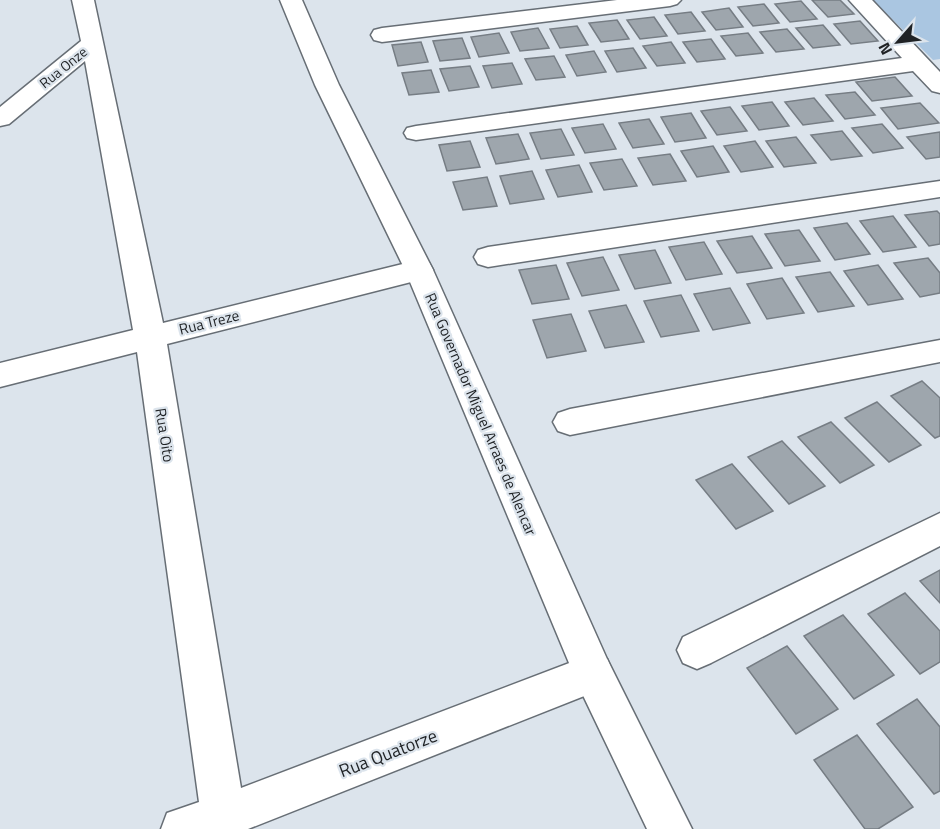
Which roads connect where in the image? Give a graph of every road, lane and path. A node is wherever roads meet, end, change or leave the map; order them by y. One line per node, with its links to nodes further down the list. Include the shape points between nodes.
1 (83, 0): 6 (street, Rua Onze)
2 (291, 0): 13 (street, Rua Governador Miguel Arraes de Alencar, via 327,85)
3 (670, 0): 5 (street)
4 (861, 0): 7 (street)
5 (382, 35)
6 (93, 43): 9 (street, Rua Onze); 14 (street, Rua Oito)
7 (918, 63): 8 (street); 10 (street)
8 (940, 86)
9 (0, 119)
10 (416, 133)
11 (940, 189): 12 (street)
12 (488, 257)
13 (419, 270): 14 (street, Rua Treze); 20 (street, Rua Governador Miguel Arraes de Alencar)
14 (150, 337): 16 (street, Rua Treze); 21 (street, Rua Oito)
15 (940, 351): 17 (street)
16 (0, 375)
17 (570, 422)
18 (940, 528): 19 (street)
19 (697, 650)
20 (593, 674): 21 (street, Rua Quatorze); 23 (street, Rua Governador Miguel Arraes de Alencar)
21 (224, 823): 22 (street, Rua Quatorze)
22 (183, 829)
23 (670, 829)

